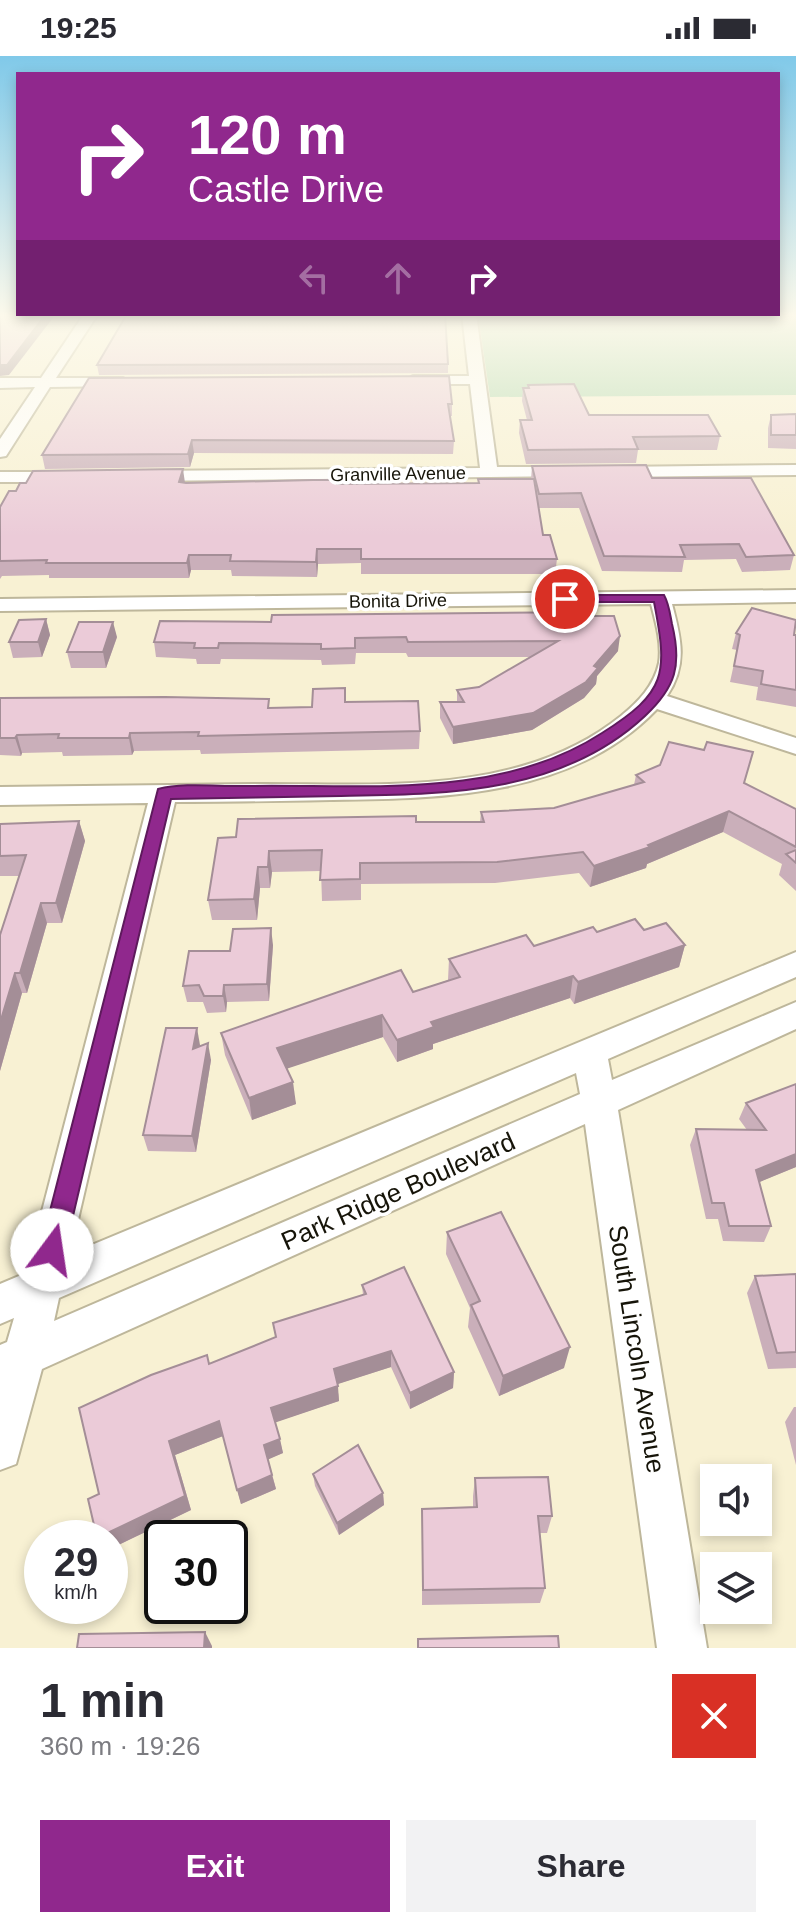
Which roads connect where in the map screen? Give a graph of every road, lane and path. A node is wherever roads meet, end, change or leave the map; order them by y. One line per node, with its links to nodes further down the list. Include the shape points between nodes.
1 (42, 388): 3 (street)
2 (478, 388): 5 (street)
3 (0, 452)
4 (796, 470): 5 (street, Granville Avenue)
5 (489, 473): 6 (street, Granville Avenue)
6 (123, 476)
7 (0, 477): 8 (street)
8 (91, 477)
9 (796, 596): 10 (street, Bonita Drive)
10 (660, 598): 11 (street, Bonita Drive); 12 (street, via 671,662)
11 (0, 605)
12 (654, 700): 13 (street); 14 (street, via 581,754 486,784 399,791)
13 (796, 746)
14 (164, 793): 15 (street); 20 (street)
15 (0, 796)
16 (796, 964): 18 (street)
17 (796, 1015): 19 (street, Park Ridge Boulevard)
18 (589, 1051): 19 (street, South Lincoln Avenue); 20 (street)
19 (599, 1102): 22 (street, Park Ridge Boulevard); 24 (street, South Lincoln Avenue)
20 (42, 1286): 21 (street); 22 (street)
21 (0, 1304)
22 (12, 1361): 23 (street)
23 (0, 1448)
24 (682, 1648)

